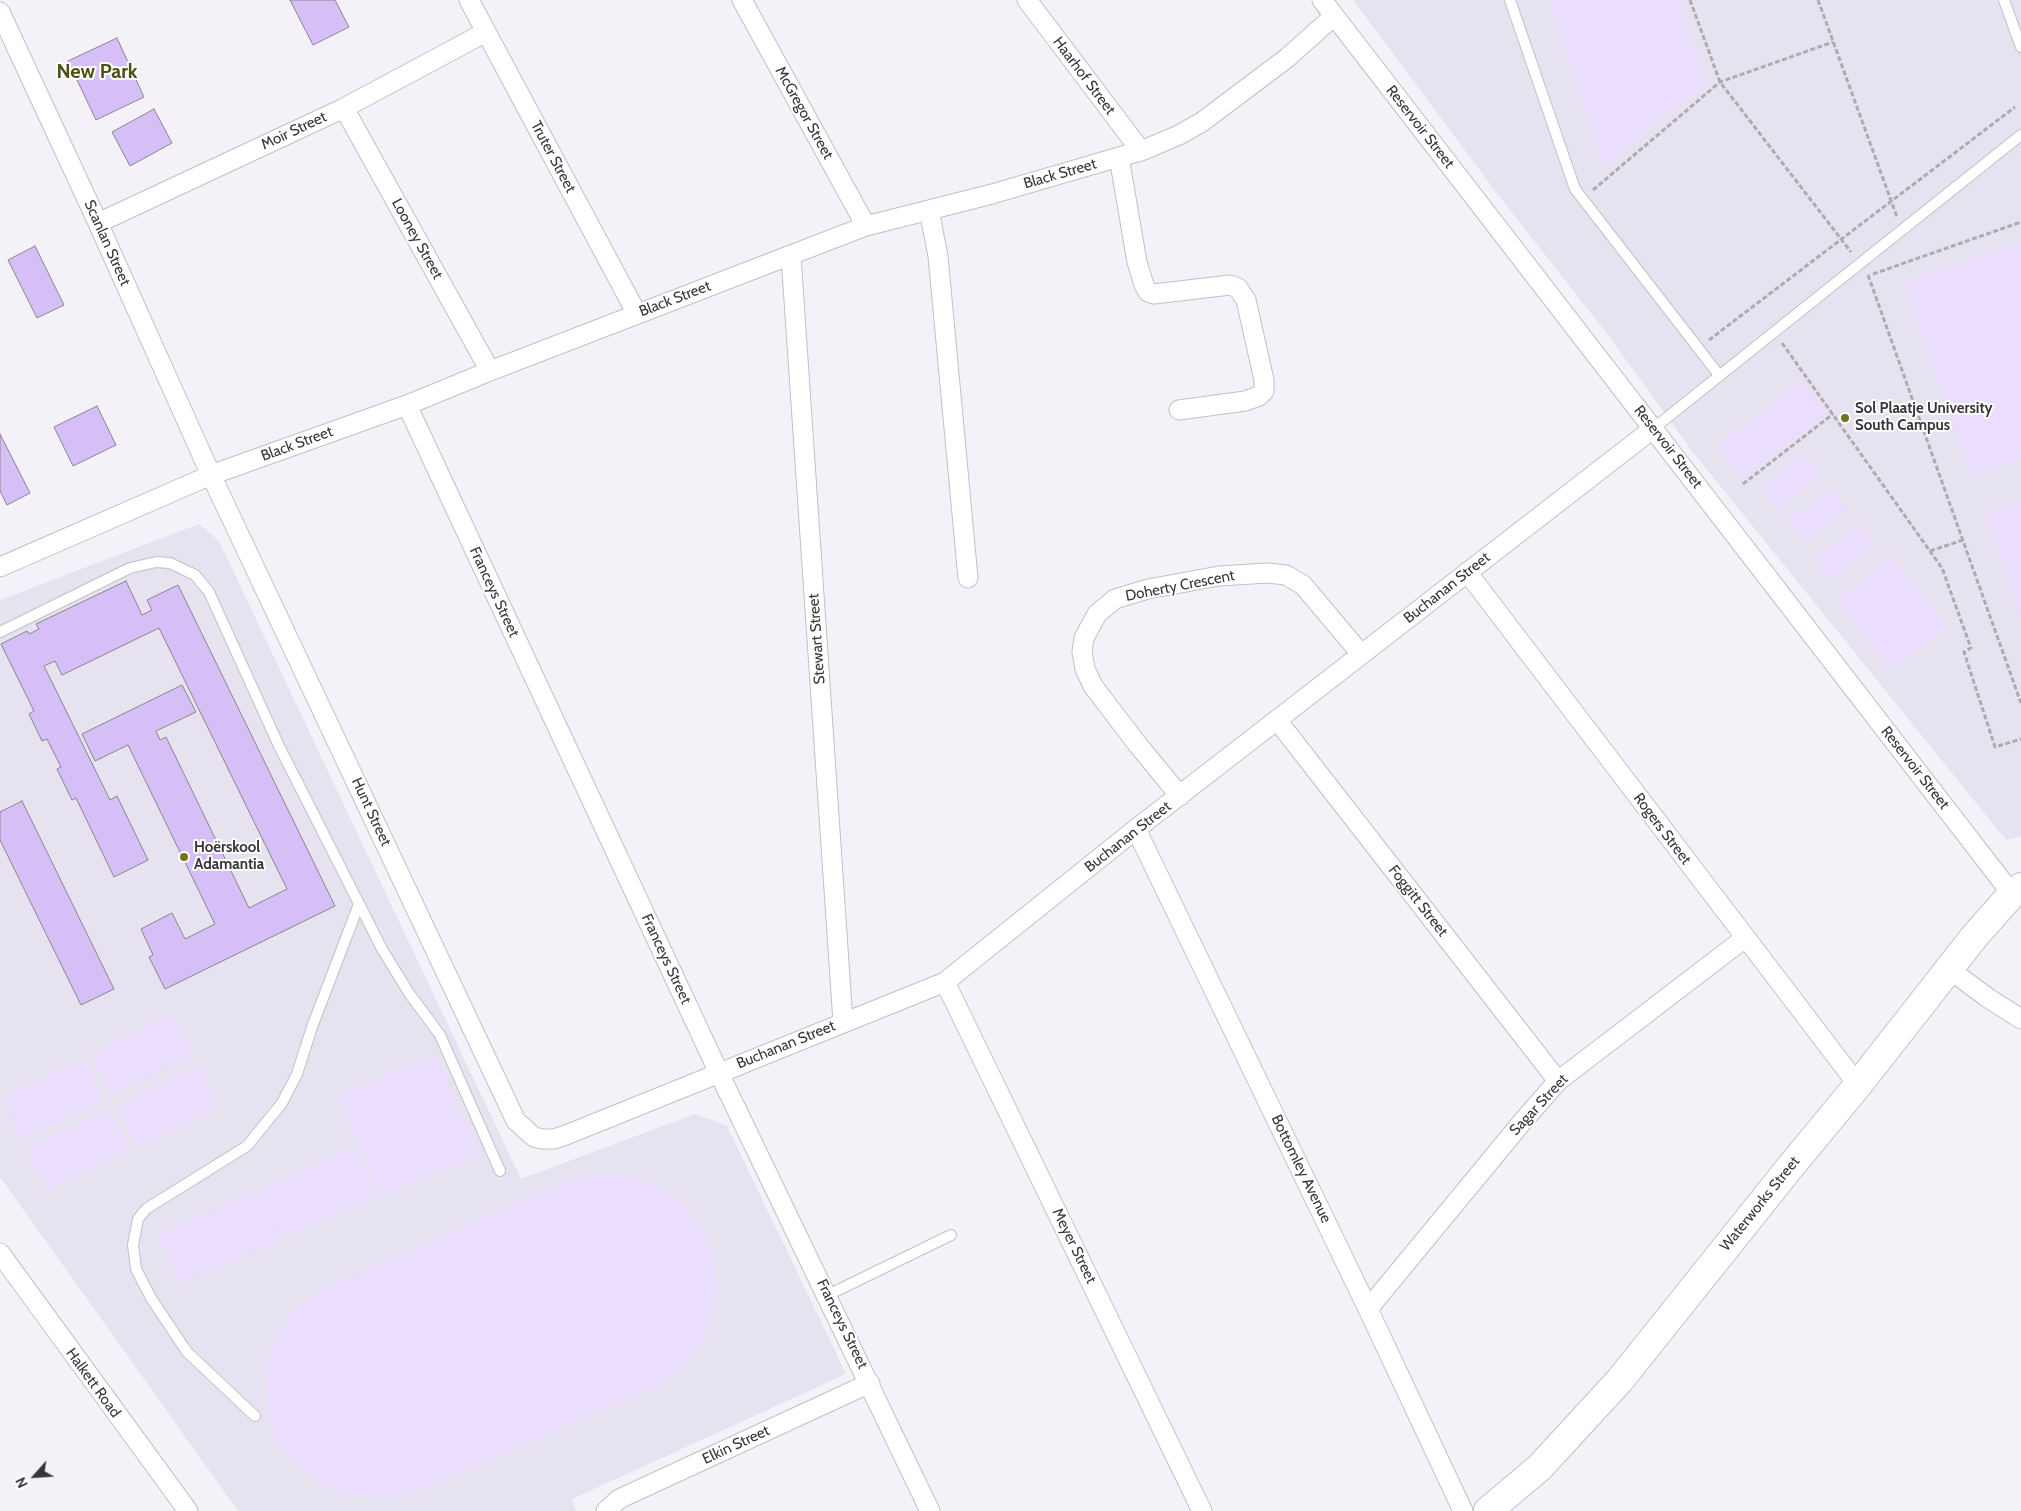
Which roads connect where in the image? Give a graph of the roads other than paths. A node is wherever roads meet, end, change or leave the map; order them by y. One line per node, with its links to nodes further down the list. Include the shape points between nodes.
1 (469, 0): 9 (street, Truter Street)
2 (742, 0): 17 (street, McGregor Street)
3 (1027, 0): 13 (street, Haarhof Street)
4 (1322, 0): 8 (street, Reservoir Street)
5 (1510, 0): 21 (lane, via 1575,189)
6 (2004, 0): 10 (lane)
7 (0, 12): 16 (street, Scanlan Street)
8 (1334, 16): 13 (street, Black Street, via 1287,58 1202,122); 24 (street, Reservoir Street)
9 (486, 32): 11 (street, Moir Street); 19 (street, Truter Street)
10 (2021, 47)
11 (344, 108): 16 (street, Moir Street); 20 (street, Looney Street)
12 (2021, 135): 21 (lane)
13 (1141, 151): 14 (street, Black Street)
14 (1119, 158): 15 (street, Black Street); 23 (street, via 1138,262 1148,292 1154,294 1230,285 1238,288 1246,300 1264,391 1245,401)
15 (929, 210): 17 (street, Black Street); 28 (street, via 938,256)
16 (98, 223): 25 (street, Scanlan Street)
17 (866, 226): 18 (street, Black Street)
18 (791, 256): 19 (street, Black Street); 40 (street, Stewart Street)
19 (637, 314): 20 (street, Black Street)
20 (490, 371): 22 (street, Black Street)
21 (1719, 375): 24 (lane)
22 (407, 405): 25 (street, Black Street); 41 (street, Franceys Street)
23 (1179, 410)
24 (1654, 428): 27 (street, Buchanan Street); 34 (street, Reservoir Street)
25 (211, 474): 26 (street, Black Street); 44 (street, Hunt Street, via 516,1121 534,1137)
26 (0, 567)
27 (1467, 572): 30 (street, Buchanan Street); 36 (street, Rogers Street)
28 (968, 578)
29 (0, 632): 35 (lane, via 130,568 156,562 170,563 195,575 209,592 279,746)
30 (1362, 654): 31 (street, Buchanan Street); 32 (street, Doherty Crescent, via 1303,585 1286,575 1219,576 1148,589 1115,599 1097,614 1084,638 1082,652 1086,669 1099,693)
31 (1277, 720): 32 (street, Buchanan Street); 42 (street, Foggitt Street)
32 (1180, 796): 33 (street, Buchanan Street)
33 (1136, 829): 38 (street, Buchanan Street); 49 (street, Bottomley Avenue)
34 (2016, 891): 37 (street, Waterworks Street)
35 (360, 904): 45 (lane, via 386,956 440,1035); 51 (lane, via 297,1074 282,1103 247,1146 146,1209 138,1219 133,1245 136,1268 150,1298 187,1352)
36 (1746, 938): 42 (street, Sagar Street); 43 (street, Rogers Street)
37 (1949, 969): 39 (street); 43 (street, Waterworks Street)
38 (945, 982): 40 (street, Buchanan Street); 55 (street, Meyer Street)
39 (2021, 1019)
40 (843, 1022): 41 (street, Buchanan Street)
41 (720, 1073): 44 (street, Buchanan Street, via 566,1135); 48 (street, Franceys Street)
42 (1558, 1081): 49 (street, Sagar Street)
43 (1858, 1085): 57 (street, Waterworks Street, via 1620,1380 1540,1467)
44 (542, 1139)
45 (500, 1171)
46 (951, 1235): 48 (lane)
47 (0, 1253): 52 (street, Halkett Road)
48 (828, 1295): 50 (street, Franceys Street)
49 (1368, 1310): 56 (street, Bottomley Avenue)
50 (870, 1383): 53 (street, Elkin Street, via 619,1499); 54 (street, Franceys Street)
51 (255, 1416)
52 (188, 1511)
53 (606, 1511)
54 (930, 1511)
55 (1202, 1511)
56 (1463, 1511)
57 (1488, 1511)

